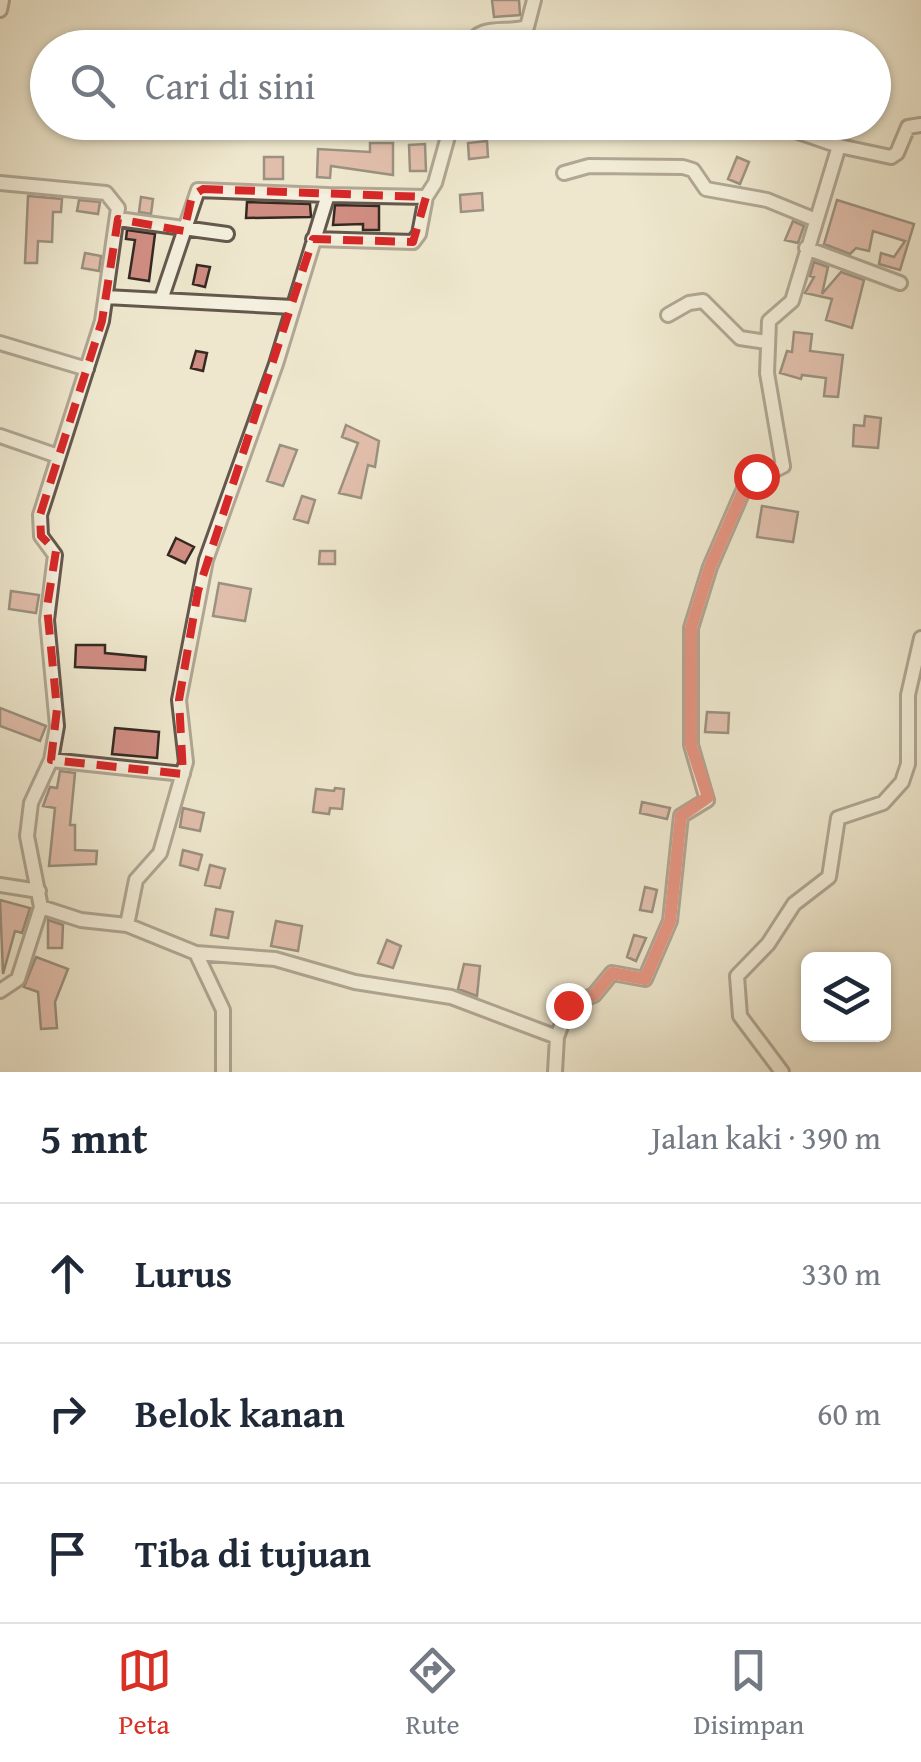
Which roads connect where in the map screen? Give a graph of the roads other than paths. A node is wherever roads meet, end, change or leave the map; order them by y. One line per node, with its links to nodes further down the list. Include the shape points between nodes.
1 (2, 0): 3 (street)
2 (534, 0): 4 (street, via 527,27)
3 (0, 10)
4 (494, 30)
5 (921, 125): 8 (street, via 908,127 891,157)
6 (447, 140): 12 (street)
7 (821, 140): 8 (street)
8 (838, 146): 14 (street)
9 (564, 173): 14 (street, via 589,166 683,166 706,188 767,200)
10 (0, 183): 13 (street, via 106,193 116,201)
11 (328, 195): 12 (street); 15 (street, via 198,190); 17 (street)
12 (426, 197): 17 (street, via 412,242)
13 (118, 219): 15 (street); 20 (street)
14 (816, 220): 18 (street)
15 (184, 231): 16 (street); 21 (street)
16 (227, 234)
17 (313, 239): 22 (street)
18 (806, 248): 19 (street); 24 (street, via 792,301 771,317)
19 (900, 283)
20 (106, 297): 21 (street); 26 (street)
21 (161, 300): 22 (street)
22 (293, 307): 31 (street, via 198,591 179,700)
23 (668, 315): 24 (street, via 703,301 740,338)
24 (766, 342): 38 (street, via 783,466 748,480 696,608 688,651 691,745 708,797 681,816 670,924 645,979 612,973 594,995 565,1008)
25 (0, 343): 26 (street)
26 (87, 369): 28 (street)
27 (0, 436): 28 (street)
28 (55, 455): 30 (street, via 39,526 55,555 47,607 57,709)
29 (921, 638): 41 (street, via 908,695 902,782 883,804 838,818 829,877 794,904 737,976 740,1016)
30 (50, 760): 31 (street); 33 (street, via 36,783 27,836)
31 (183, 774): 35 (street, via 160,853 136,880)
32 (0, 884): 33 (street)
33 (39, 891): 34 (street)
34 (41, 907): 35 (street); 37 (street, via 18,979)
35 (128, 925): 36 (street)
36 (196, 953): 38 (street, via 292,962 355,982 451,998); 39 (street, via 223,1010)
37 (0, 991)
38 (557, 1037): 40 (street)
39 (223, 1072)
40 (555, 1072)
41 (782, 1072)

